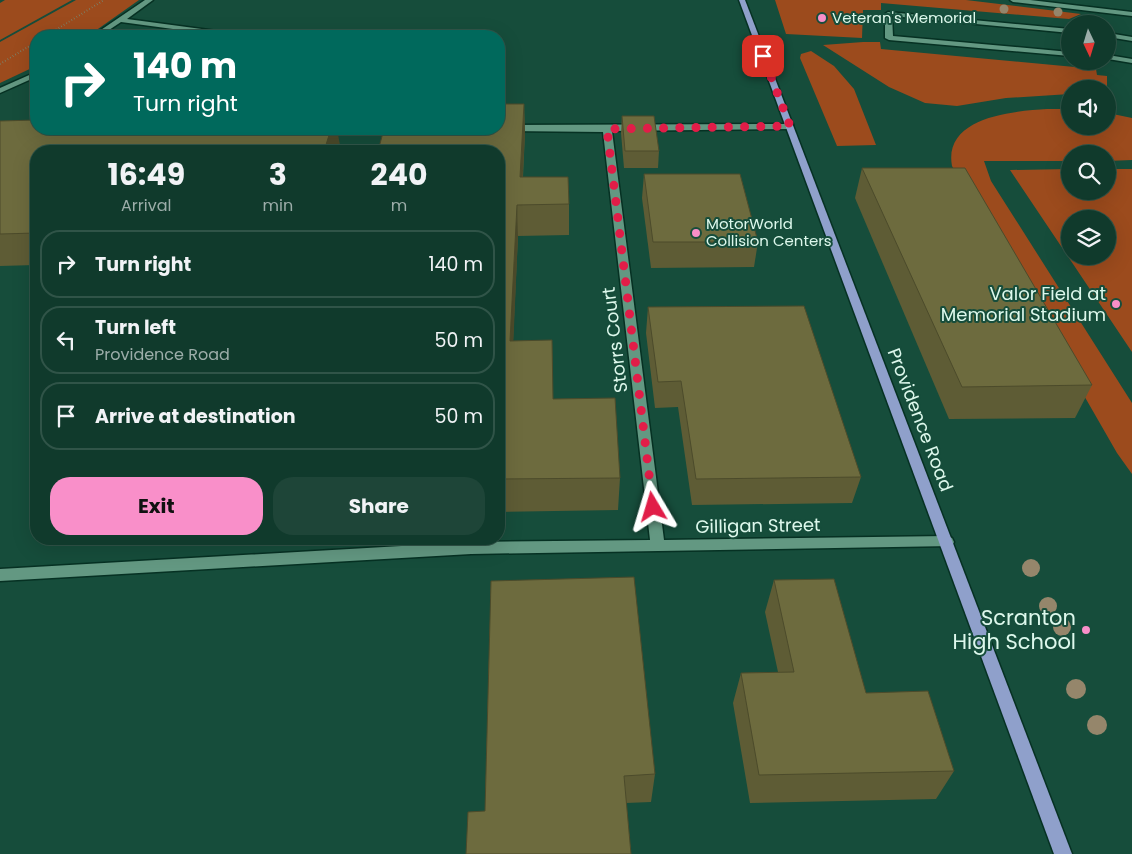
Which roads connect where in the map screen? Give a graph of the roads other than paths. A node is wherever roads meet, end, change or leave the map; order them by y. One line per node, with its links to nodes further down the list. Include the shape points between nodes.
1 (150, 0): 6 (street)
2 (735, 0): 4 (main road, Providence Road)
3 (1013, 0): 5 (street, via 1106,6)
4 (743, 6): 19 (main road, Providence Road)
5 (1132, 14)
6 (121, 20): 7 (street); 8 (street)
7 (105, 30)
8 (195, 30)
9 (1061, 31): 12 (street, via 888,14 889,38)
10 (1116, 36): 11 (street)
11 (1132, 39)
12 (1061, 53)
13 (1116, 58): 14 (street)
14 (1132, 61)
15 (30, 78): 16 (street)
16 (26, 81): 17 (street); 18 (street)
17 (30, 81)
18 (0, 91)
19 (790, 126): 21 (street); 22 (main road, Providence Road)
20 (505, 128): 21 (street)
21 (607, 129): 23 (street, Storrs Court)
22 (948, 542): 23 (street, Gilligan Street); 25 (main road, Providence Road)
23 (658, 546): 24 (street, Gilligan Street, via 472,548)
24 (0, 575)
25 (1063, 854)

